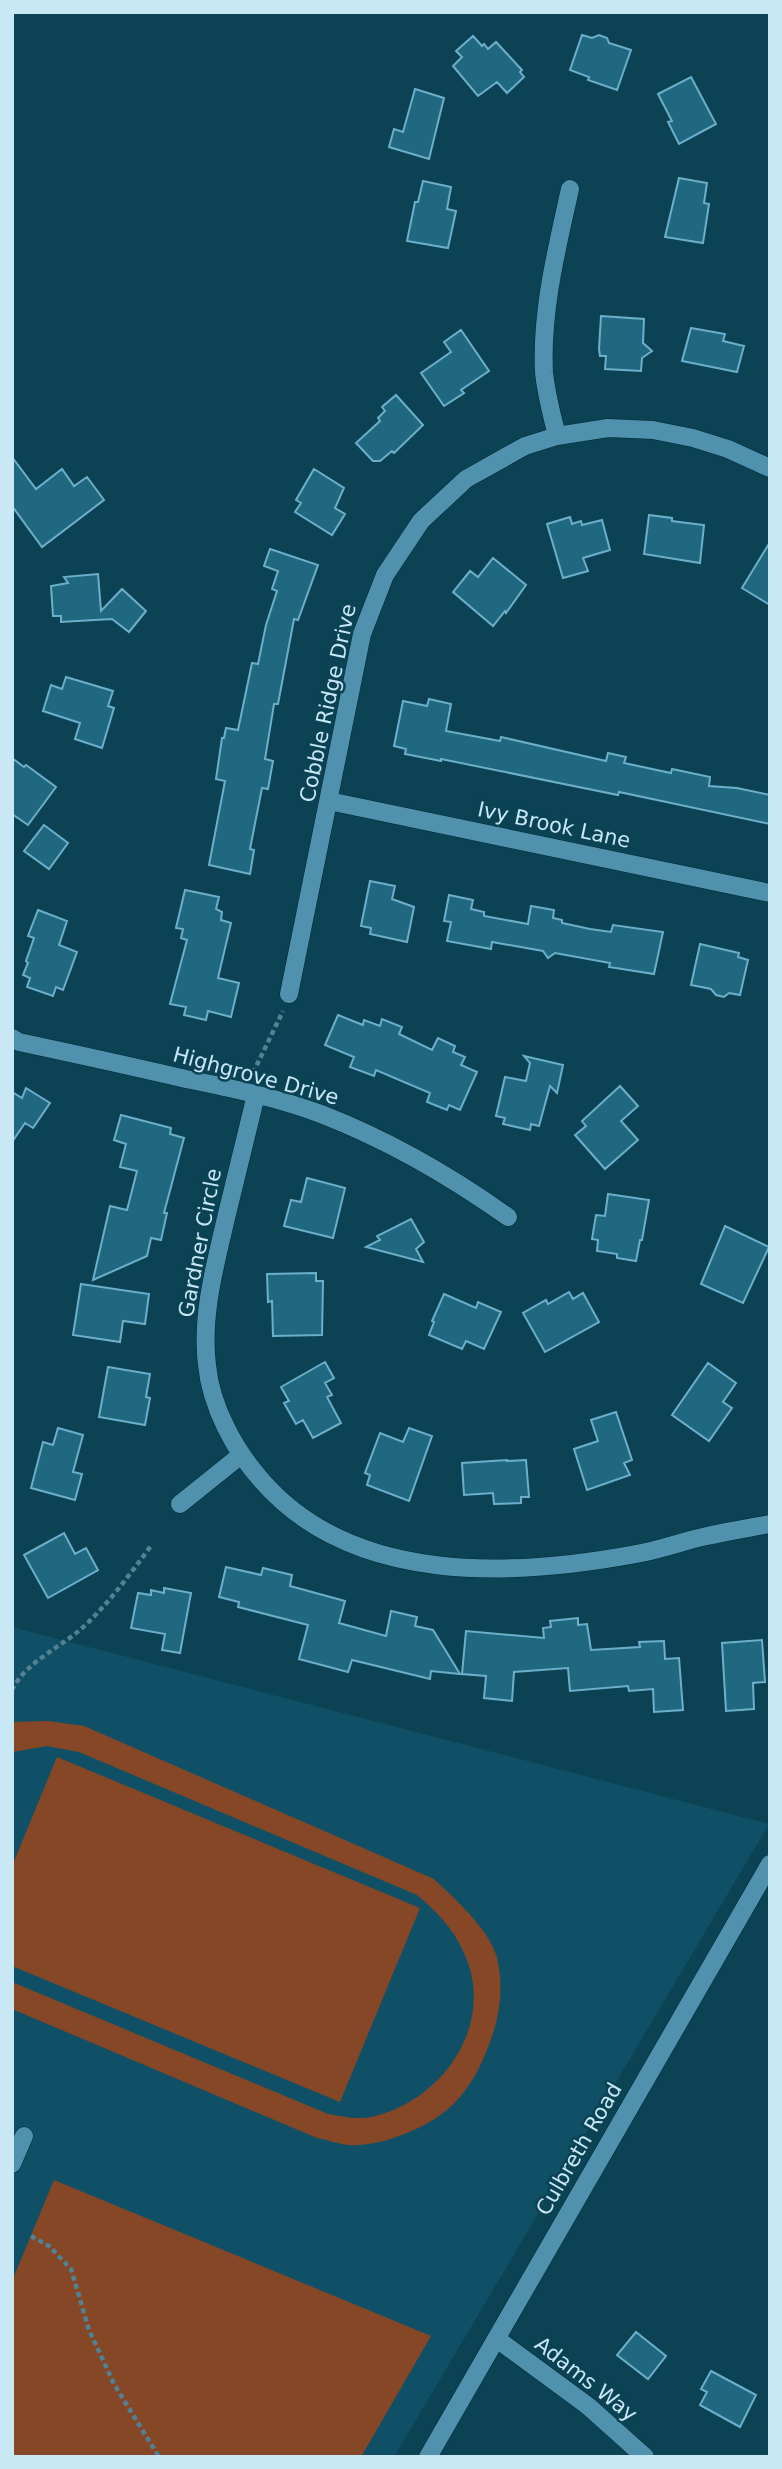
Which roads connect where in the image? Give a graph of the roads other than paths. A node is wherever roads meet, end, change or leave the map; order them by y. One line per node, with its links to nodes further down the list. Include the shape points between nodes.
1 (570, 189): 2 (street, via 545,334 544,370)
2 (557, 436): 3 (street, Cobble Ridge Drive, via 608,428 653,430 728,449); 4 (street, Cobble Ridge Drive, via 525,446 466,480 421,521 400,550 362,634)
3 (770, 468)
4 (329, 801): 5 (street, Ivy Brook Lane); 6 (street, Cobble Ridge Drive)
5 (770, 893)
6 (289, 994)
7 (12, 1038): 8 (street, Highgrove Drive)
8 (256, 1095): 9 (street, Highgrove Drive, via 318,1113 379,1139 456,1181); 10 (street, Gardner Circle, via 211,1283 206,1331 207,1366 215,1395)
9 (508, 1217)
10 (241, 1455): 11 (street); 12 (street, Gardner Circle, via 273,1494 309,1524 369,1551 433,1564 491,1569 552,1566 637,1554)
11 (180, 1504)
12 (770, 1524)
13 (770, 1864): 16 (street, Culbreth Road)
14 (24, 2136): 15 (street)
15 (12, 2164)
16 (497, 2339): 17 (street, Culbreth Road); 18 (street, Adams Way, via 588,2406)
17 (428, 2457)
18 (645, 2457)

